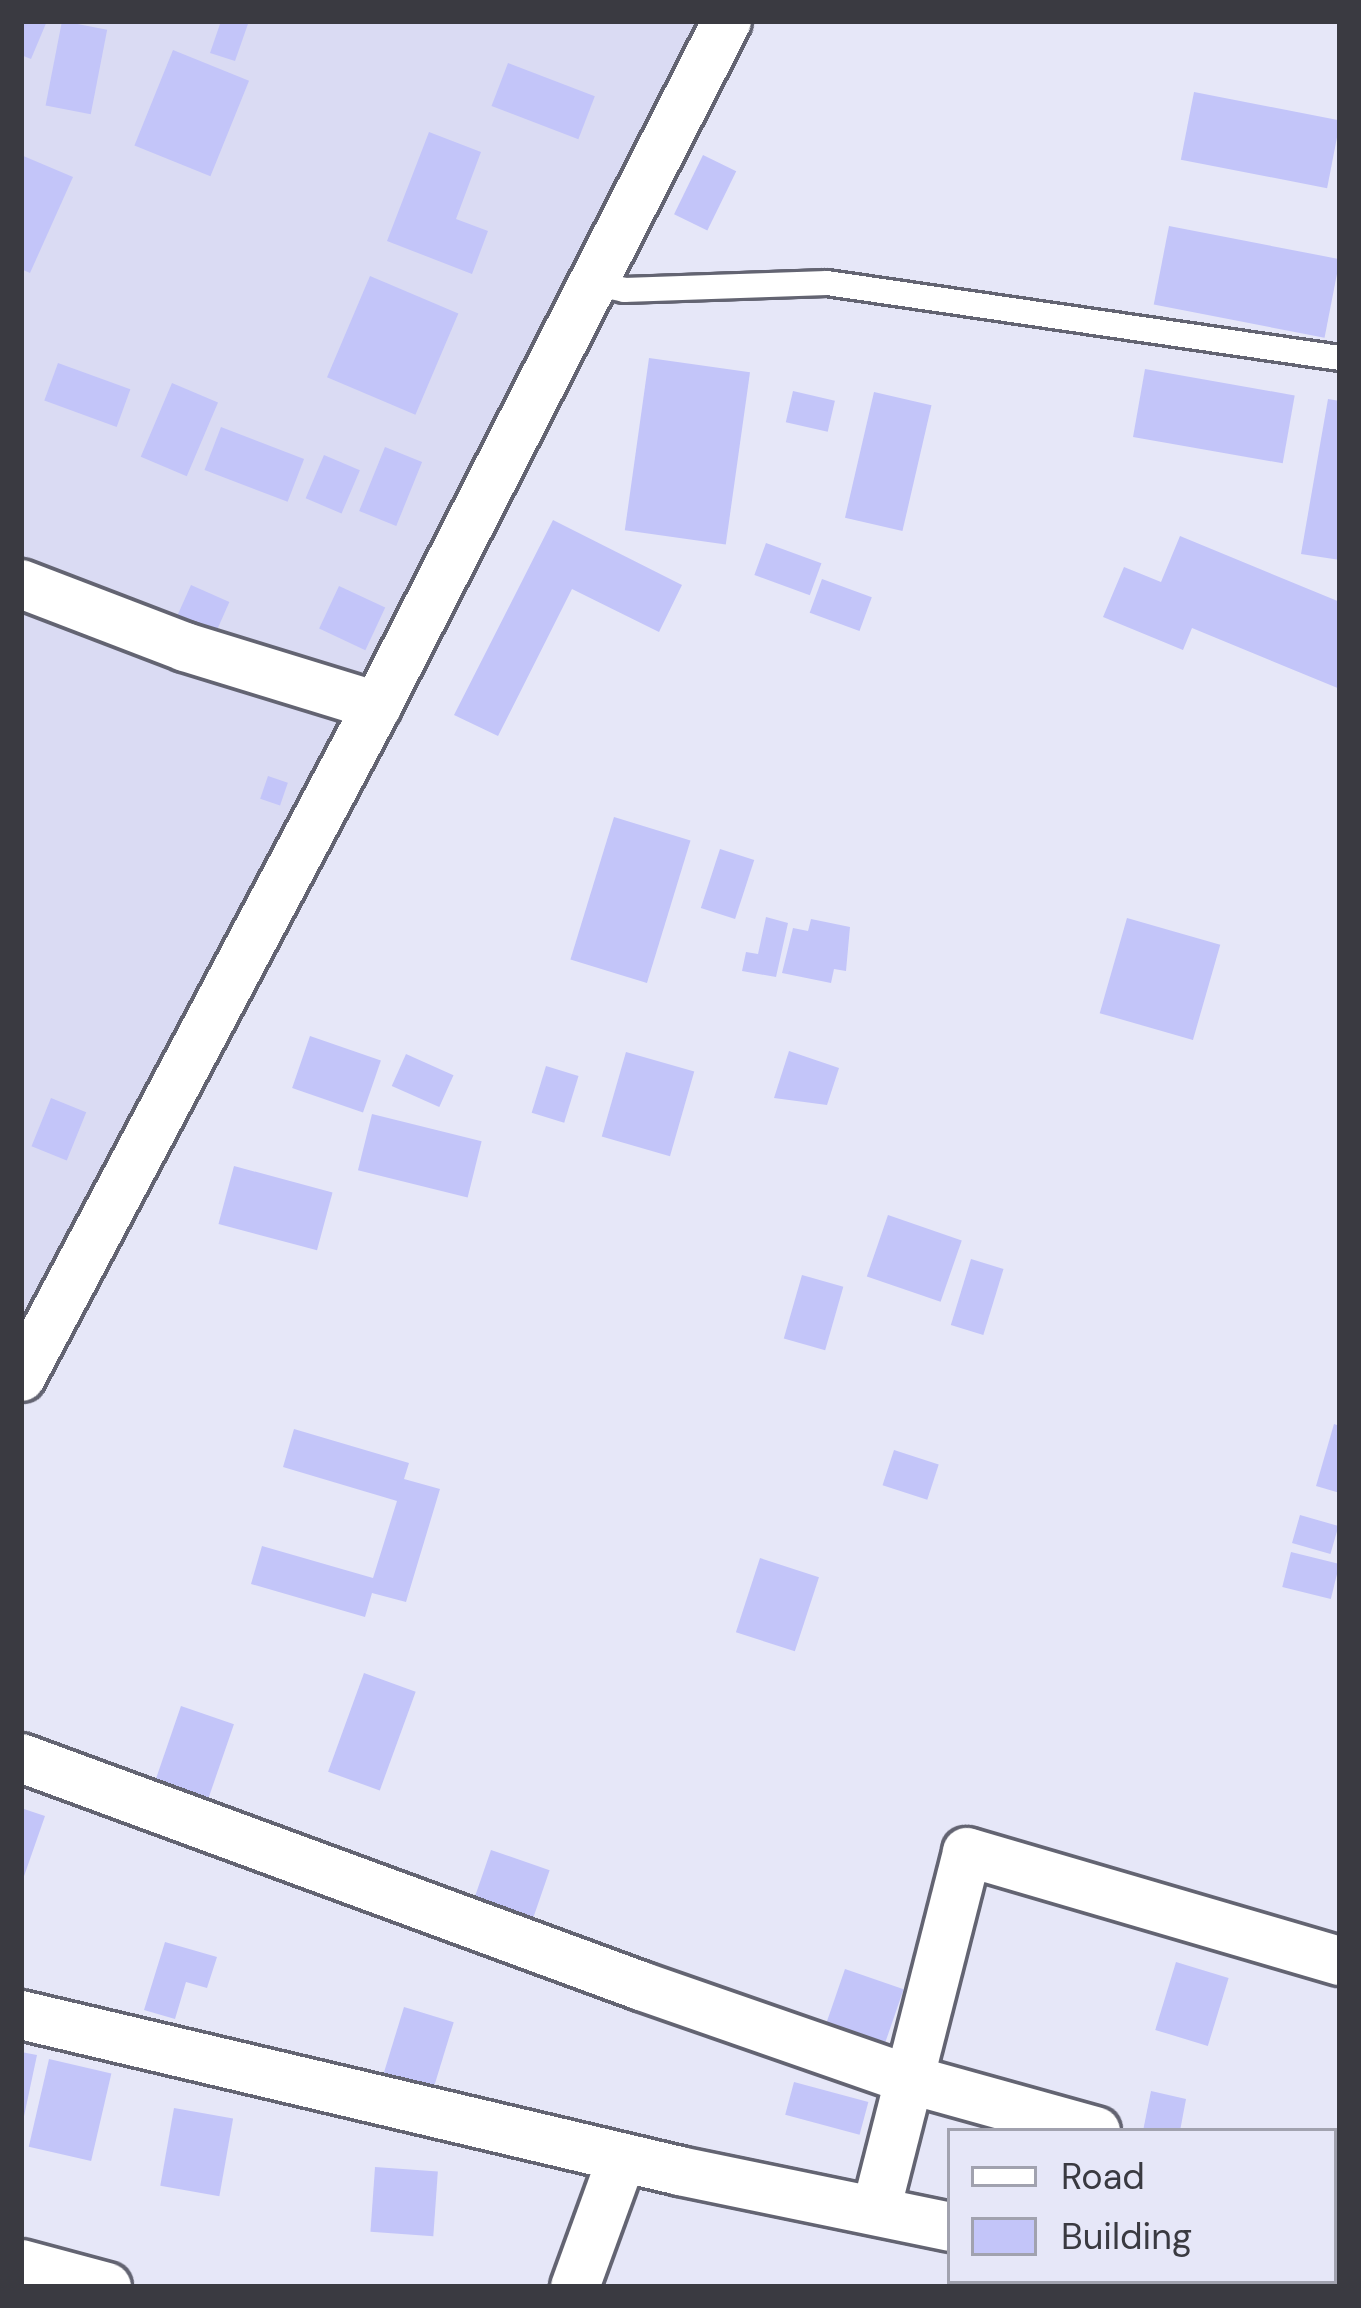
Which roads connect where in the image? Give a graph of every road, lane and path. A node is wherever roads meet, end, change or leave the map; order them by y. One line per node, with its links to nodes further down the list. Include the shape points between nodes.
1 (727, 21): 2 (street)
2 (592, 283): 3 (lane, via 624,290 827,283); 5 (street)
3 (1340, 358)
4 (21, 584): 5 (street, via 185,647)
5 (377, 706): 6 (street)
6 (21, 1377)
7 (21, 1758): 10 (street)
8 (1340, 1960): 10 (street, via 967,1852)
9 (21, 2015): 12 (street)
10 (908, 2079): 11 (street); 13 (street)
11 (1085, 2128)
12 (622, 2158): 13 (street); 17 (street)
13 (876, 2210): 14 (street)
14 (947, 2226)
15 (21, 2264): 16 (street)
16 (107, 2287)
17 (575, 2287)

